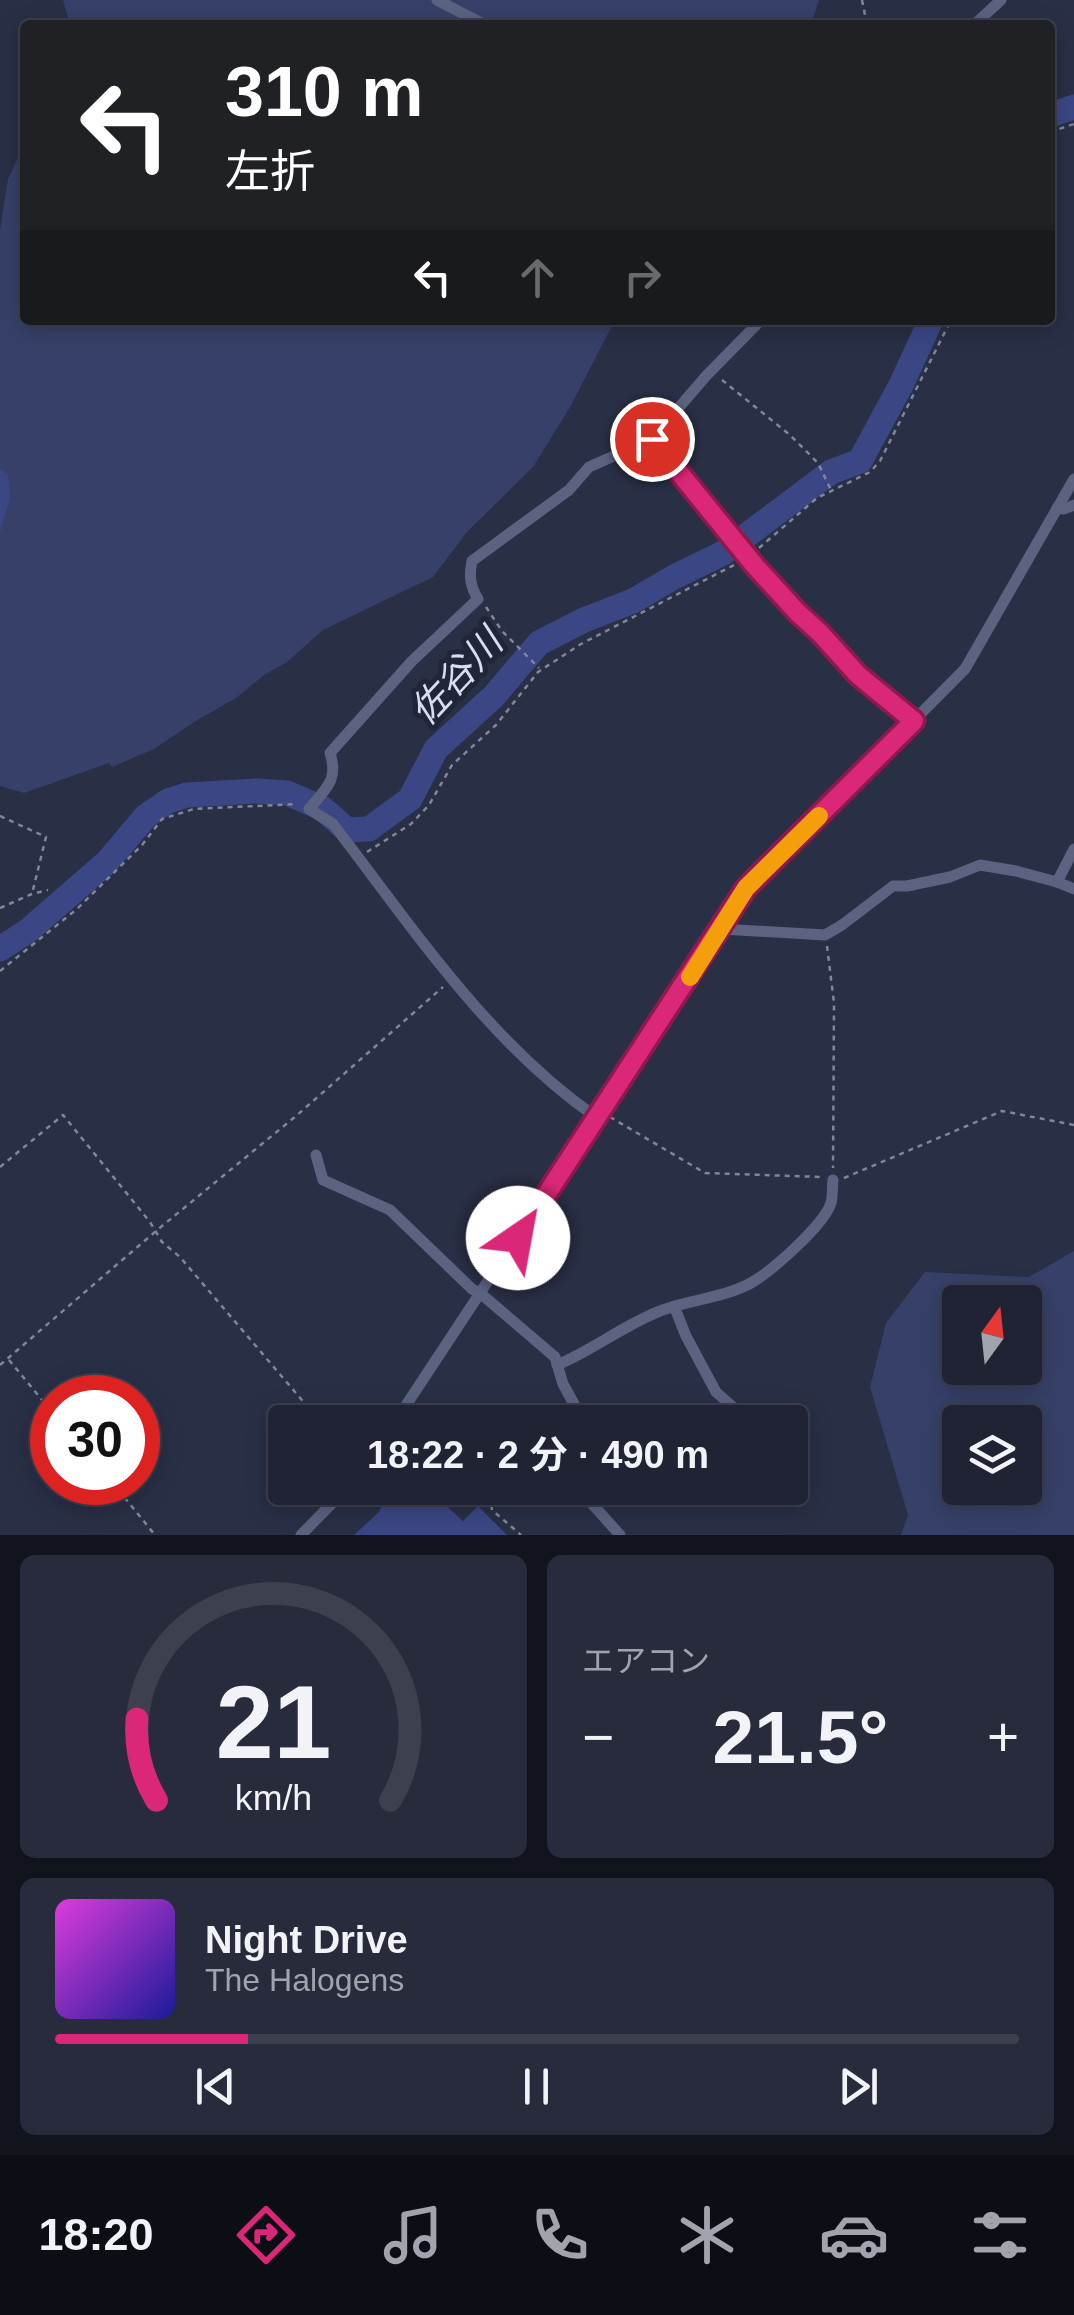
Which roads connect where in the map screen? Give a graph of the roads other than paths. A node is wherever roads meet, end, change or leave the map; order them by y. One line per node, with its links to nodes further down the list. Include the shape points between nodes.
1 (437, 0): 3 (street)
2 (1002, 0): 4 (street)
3 (475, 20)
4 (980, 20)
5 (756, 325): 6 (street)
6 (652, 439): 10 (street, via 798,613); 15 (street, via 589,467 569,490 472,561 478,598 330,753 332,780 309,809 334,824 496,1031)
7 (1074, 479): 9 (street)
8 (1074, 505): 9 (street)
9 (1057, 508): 10 (street, via 966,668)
10 (914, 721): 14 (street, via 746,888)
11 (1074, 850): 12 (street)
12 (1057, 882): 13 (street); 14 (street, via 980,864 950,877 893,886 826,935)
13 (1074, 889)
14 (721, 929): 15 (street)
15 (598, 1114): 18 (street)
16 (316, 1155): 18 (street, via 324,1180 390,1210)
17 (833, 1180): 19 (street, via 822,1219 781,1260 748,1285)
18 (480, 1294): 20 (street); 21 (street)
19 (674, 1306): 20 (street); 23 (street, via 716,1392)
20 (558, 1365): 22 (street)
21 (406, 1405)
22 (574, 1405)
23 (731, 1405)
24 (330, 1505): 26 (street)
25 (593, 1505): 27 (street)
26 (301, 1535)
27 (620, 1535)

